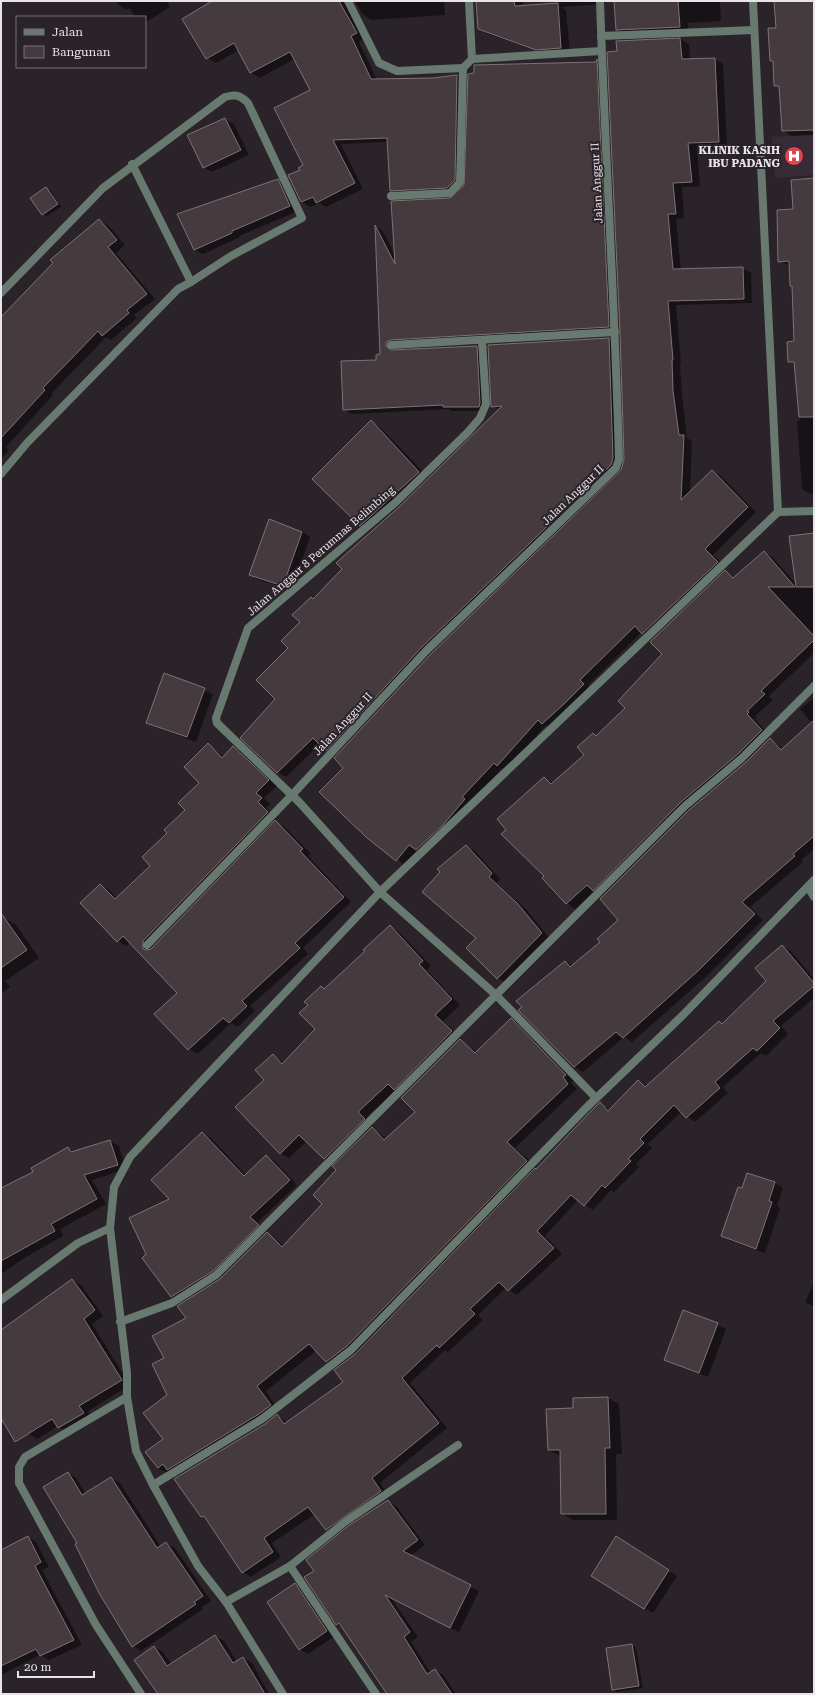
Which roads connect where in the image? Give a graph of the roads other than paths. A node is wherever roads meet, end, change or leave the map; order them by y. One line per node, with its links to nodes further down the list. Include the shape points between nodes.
1 (348, 1): 9 (street, via 379,63 397,71)
2 (469, 1): 8 (street)
3 (600, 1): 6 (street, Jalan Anggur II)
4 (753, 1): 5 (street)
5 (754, 30): 6 (street); 19 (street)
6 (601, 36): 7 (street, Jalan Anggur II)
7 (601, 51): 8 (street); 14 (street, Jalan Anggur II)
8 (472, 59): 9 (street)
9 (463, 68): 11 (street, via 460,182 450,193)
10 (132, 164): 12 (street); 12 (street, via 225,97 235,94 242,96 248,103 302,218 231,256); 13 (street, via 103,188)
11 (391, 196)
12 (191, 282): 17 (street, via 178,289 27,443)
13 (1, 293)
14 (615, 332): 15 (street); 21 (street, Jalan Anggur II, via 619,459 616,468 426,651)
15 (482, 341): 16 (street); 21 (street, Jalan Anggur 8 Perumnas Belimbing, via 486,404 480,418 396,502 248,628 216,718 217,723)
16 (391, 345)
17 (1, 474)
18 (814, 511): 19 (street)
19 (778, 512): 24 (street)
20 (814, 686): 27 (street, via 742,758 685,806)
21 (292, 795): 24 (street); 26 (street, Jalan Anggur II)
22 (814, 880): 23 (street)
23 (808, 887): 25 (street); 28 (street, via 683,1015)
24 (380, 892): 27 (street); 29 (street, via 130,1158 114,1188)
25 (814, 897)
26 (147, 945)
27 (496, 995): 28 (street); 31 (street, via 216,1275 172,1304)
28 (596, 1098): 34 (street, via 351,1350 262,1419)
29 (110, 1228): 30 (street, via 78,1243); 31 (street)
30 (1, 1300)
31 (120, 1322): 32 (street, via 127,1373)
32 (126, 1397): 34 (street, via 136,1451); 37 (street, via 25,1457 20,1467 19,1483 96,1625)
33 (458, 1445): 35 (street, via 345,1522)
34 (152, 1485): 36 (street, via 198,1566)
35 (290, 1566): 36 (street); 39 (street)
36 (226, 1602): 38 (street)
37 (141, 1694)
38 (283, 1694)
39 (376, 1694)

